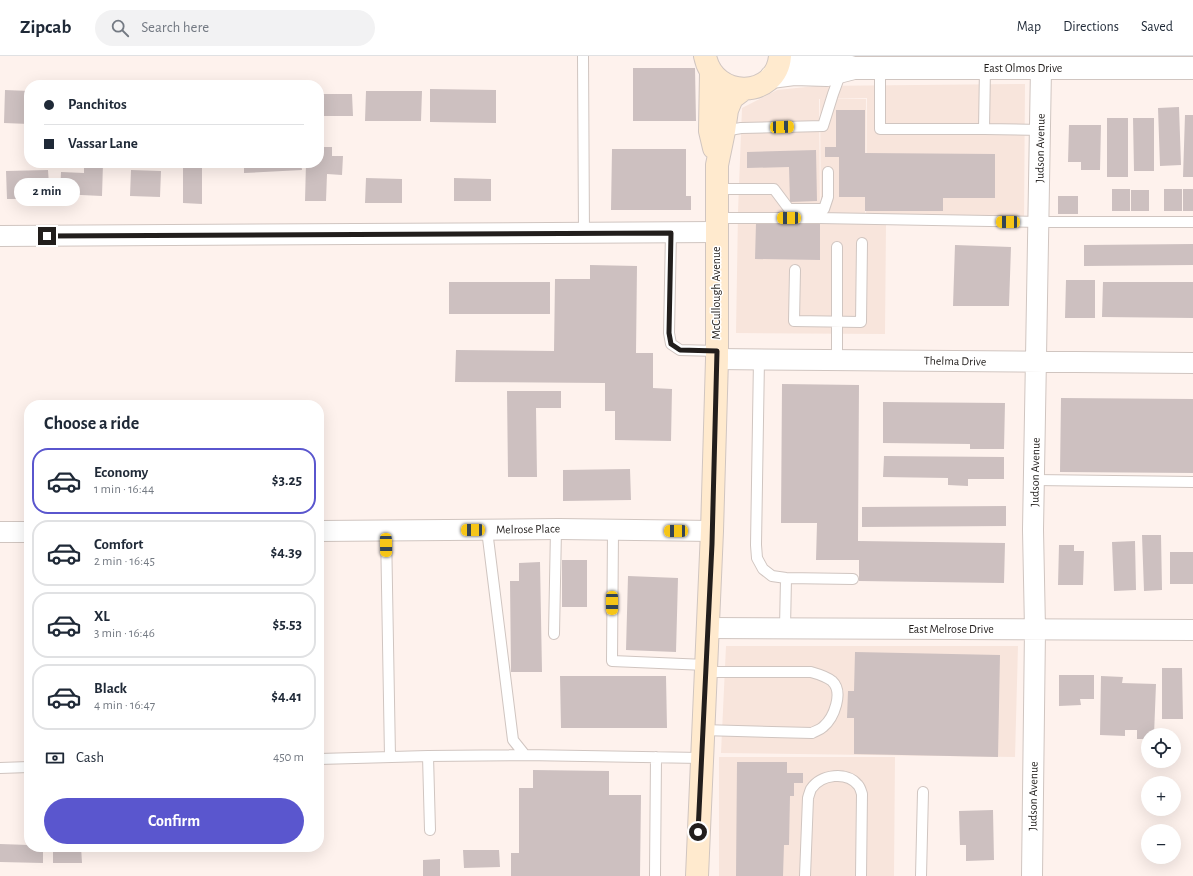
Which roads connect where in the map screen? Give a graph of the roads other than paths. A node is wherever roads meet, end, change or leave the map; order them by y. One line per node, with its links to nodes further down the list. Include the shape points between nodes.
1 (583, 56): 24 (lane)
2 (780, 56): 11 (main road, via 777,69)
3 (796, 56): 10 (street, East Olmos Drive, via 824,59)
4 (705, 62): 12 (main road, via 717,79 725,85); 16 (main road, McCullough Avenue, via 710,131)
5 (939, 62): 7 (street, East Olmos Drive); 8 (street, East Olmos Drive)
6 (1184, 64): 9 (street, East Olmos Drive)
7 (880, 68): 10 (street, East Olmos Drive); 13 (lane, via 880,129)
8 (985, 68): 9 (street, East Olmos Drive); 13 (lane)
9 (1041, 68): 15 (street, Judson Avenue)
10 (848, 70): 11 (street, East Olmos Drive, via 827,75 794,74); 14 (lane, via 832,94 824,126)
11 (771, 77): 12 (main road, via 754,88)
12 (744, 89): 14 (main road, McCullough Avenue, via 732,98)
13 (984, 129): 15 (lane)
14 (724, 130): 16 (main road, McCullough Avenue)
15 (1040, 130): 20 (street, Judson Avenue)
16 (717, 165): 18 (main road, McCullough Avenue)
17 (828, 172): 19 (lane, via 828,197 824,209)
18 (717, 189): 19 (lane, via 774,189 789,209); 22 (main road, McCullough Avenue)
19 (818, 213): 20 (lane); 22 (lane)
20 (1039, 222): 21 (lane); 33 (street, Judson Avenue)
21 (1193, 222)
22 (716, 225): 23 (street); 30 (main road, McCullough Avenue)
23 (671, 233): 24 (street); 30 (lane, via 671,344 680,350)
24 (584, 234): 25 (street)
25 (0, 236)
26 (862, 243): 29 (lane, via 861,322)
27 (837, 247): 29 (lane)
28 (795, 270): 29 (lane, via 794,321)
29 (837, 322): 32 (lane)
30 (717, 355): 31 (street, Thelma Drive); 42 (main road, McCullough Avenue)
31 (759, 359): 32 (street, Thelma Drive); 45 (lane, via 757,558 763,569 772,576)
32 (837, 360): 33 (street, Thelma Drive)
33 (1037, 362): 34 (street, Thelma Drive); 35 (street, Judson Avenue)
34 (1193, 363)
35 (1034, 480): 36 (lane); 49 (street, Judson Avenue)
36 (1193, 482)
37 (556, 529): 39 (street, Melrose Place); 40 (street, Melrose Place); 51 (lane)
38 (386, 530): 39 (street, Melrose Place); 41 (street, Melrose Place); 55 (lane)
39 (487, 530): 54 (lane, via 513,740)
40 (613, 530): 42 (street, Melrose Place); 52 (lane, via 612,661)
41 (324, 531)
42 (712, 531): 47 (main road, McCullough Avenue)
43 (0, 532): 44 (street)
44 (24, 532)
45 (786, 578): 46 (lane); 48 (lane)
46 (853, 579)
47 (708, 628): 48 (street, East Melrose Drive); 52 (main road, McCullough Avenue)
48 (785, 628): 49 (street, East Melrose Drive)
49 (1035, 630): 50 (street, East Melrose Drive); 69 (street, Judson Avenue)
50 (1193, 630)
51 (554, 634)
52 (705, 668): 53 (main road, McCullough Avenue); 53 (lane, via 811,672 832,682 837,691 837,701 833,715 823,728 812,733)
53 (702, 730): 59 (main road, McCullough Avenue)
54 (525, 755): 56 (lane); 57 (lane)
55 (390, 756): 56 (lane); 58 (lane)
56 (428, 756): 63 (lane)
57 (656, 757): 59 (lane); 64 (lane)
58 (324, 758)
59 (701, 758): 65 (main road, McCullough Avenue)
60 (24, 767): 61 (lane)
61 (0, 768)
62 (923, 792): 68 (lane)
63 (430, 830)
64 (655, 876)
65 (697, 876)
66 (806, 876): 67 (lane, via 808,798 811,788 817,782 834,775 853,780 859,785 862,794)
67 (861, 876)
68 (921, 876)
69 (1032, 876)

